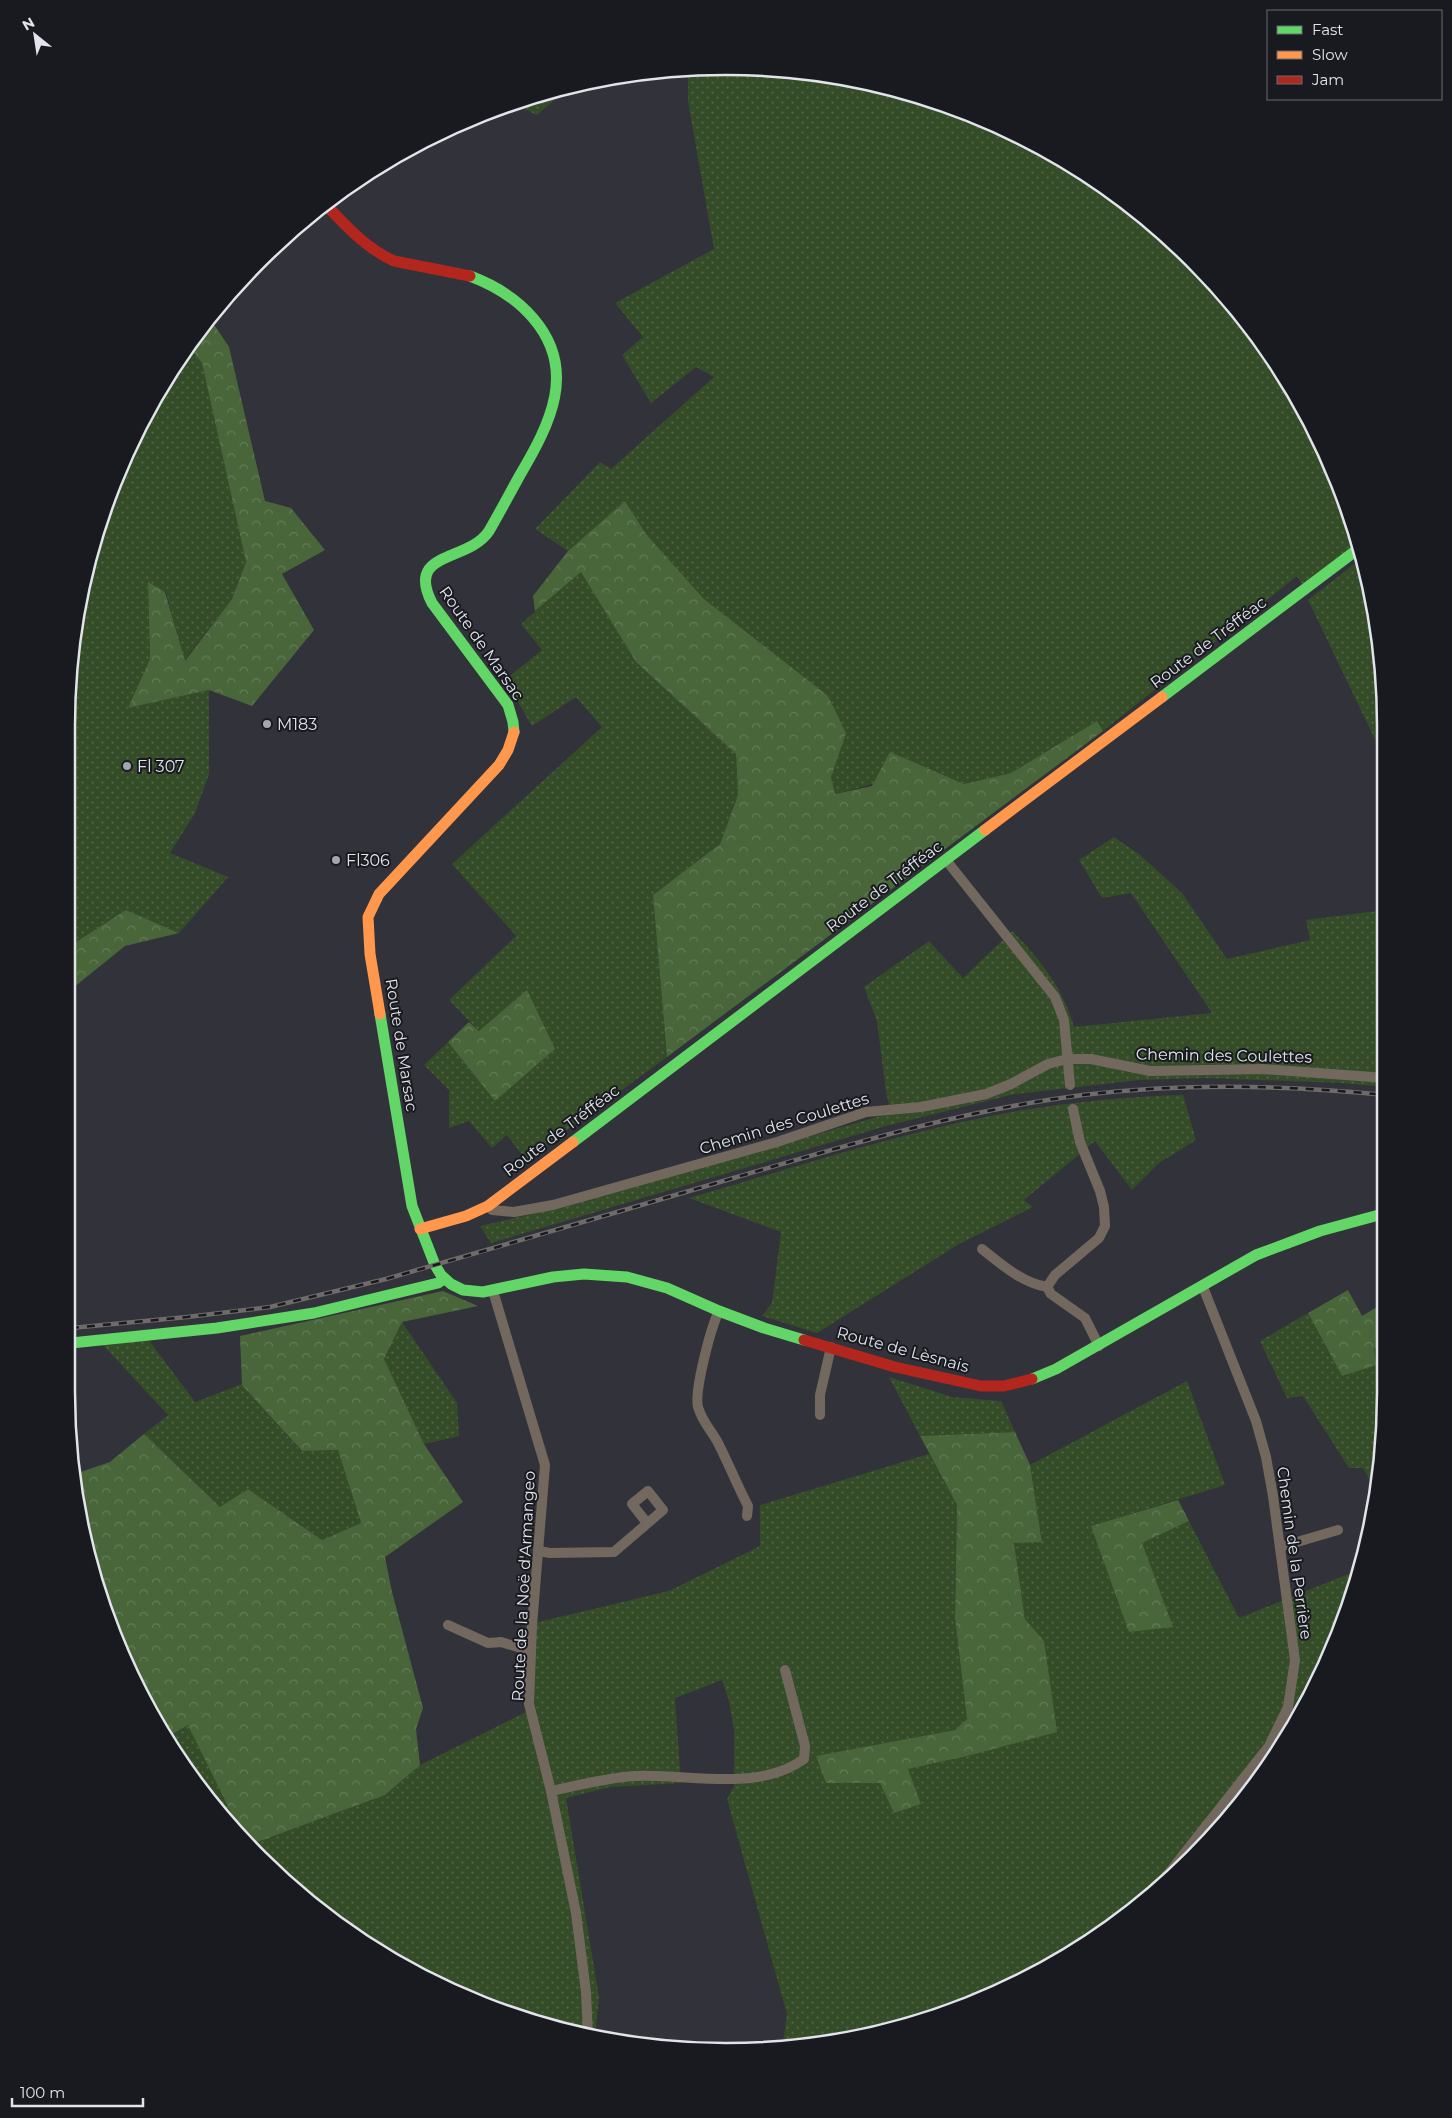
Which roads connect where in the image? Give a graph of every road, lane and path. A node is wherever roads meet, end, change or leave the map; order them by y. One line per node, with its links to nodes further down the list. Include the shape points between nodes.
1 (330, 210): 10 (street, Route de Marsac, via 358,238 382,256 481,280 519,303 546,335 556,374 557,387 546,426 487,535 472,547 437,563 424,580 432,603 508,705 513,718 512,742 499,765 379,894 368,917 370,954 410,1192)
2 (1353, 553): 3 (street, Route de Tréfféac)
3 (946, 860): 4 (street, via 1054,997 1064,1020); 8 (street, Route de Tréfféac)
4 (1067, 1058): 5 (street, Chemin des Coulettes, via 1092,1059 1150,1070 1263,1069); 6 (street); 8 (street, Chemin des Coulettes, via 986,1094 921,1107 866,1112 768,1145 553,1205 514,1212 492,1210)
5 (1377, 1077)
6 (1070, 1085)
7 (1073, 1108): 13 (street, via 1080,1142 1100,1191 1105,1226 1099,1238 1055,1276)
8 (488, 1206): 10 (street, Route de Tréfféac)
9 (1377, 1215): 14 (street, Route de Lèsnais, via 1284,1242)
10 (420, 1229): 12 (street)
11 (982, 1249): 13 (street, via 1007,1269 1035,1285)
12 (444, 1279): 15 (street, Route de Lèsnais, via 463,1290); 17 (street, via 314,1313 217,1328)
13 (1047, 1287): 18 (street, via 1051,1294 1084,1318)
14 (1203, 1287): 18 (street, Route de Lèsnais); 24 (street, Chemin de la Perrière, via 1256,1421 1268,1466)
15 (493, 1291): 16 (street, Route de Lèsnais, via 553,1277 584,1274 627,1277 667,1288); 25 (street, Route de la Noë d'Armangeo, via 545,1465)
16 (719, 1311): 19 (street, Route de Lèsnais); 21 (street, via 698,1384 698,1406 703,1422 716,1440 748,1506)
17 (75, 1343)
18 (1099, 1346): 19 (street, Route de Lèsnais, via 1026,1381 1004,1386 981,1386 895,1367)
19 (831, 1348): 20 (street, via 820,1395)
20 (820, 1415)
21 (747, 1516)
22 (647, 1523): 25 (street, via 614,1552)
23 (1338, 1530): 24 (street)
24 (1280, 1547): 30 (street, Chemin de la Perrière, via 1295,1660 1288,1706 1269,1746)
25 (539, 1551): 27 (street, Route de la Noë d'Armangeo)
26 (448, 1624): 27 (street, via 488,1643 501,1642)
27 (531, 1651): 29 (street, Route de la Noë d'Armangeo, via 529,1704)
28 (785, 1670): 29 (street, via 805,1746 804,1758 793,1767 753,1779 634,1776)
29 (551, 1790): 31 (street, Route de la Noë d'Armangeo, via 576,1913)
30 (1184, 1854)
31 (588, 2028)

